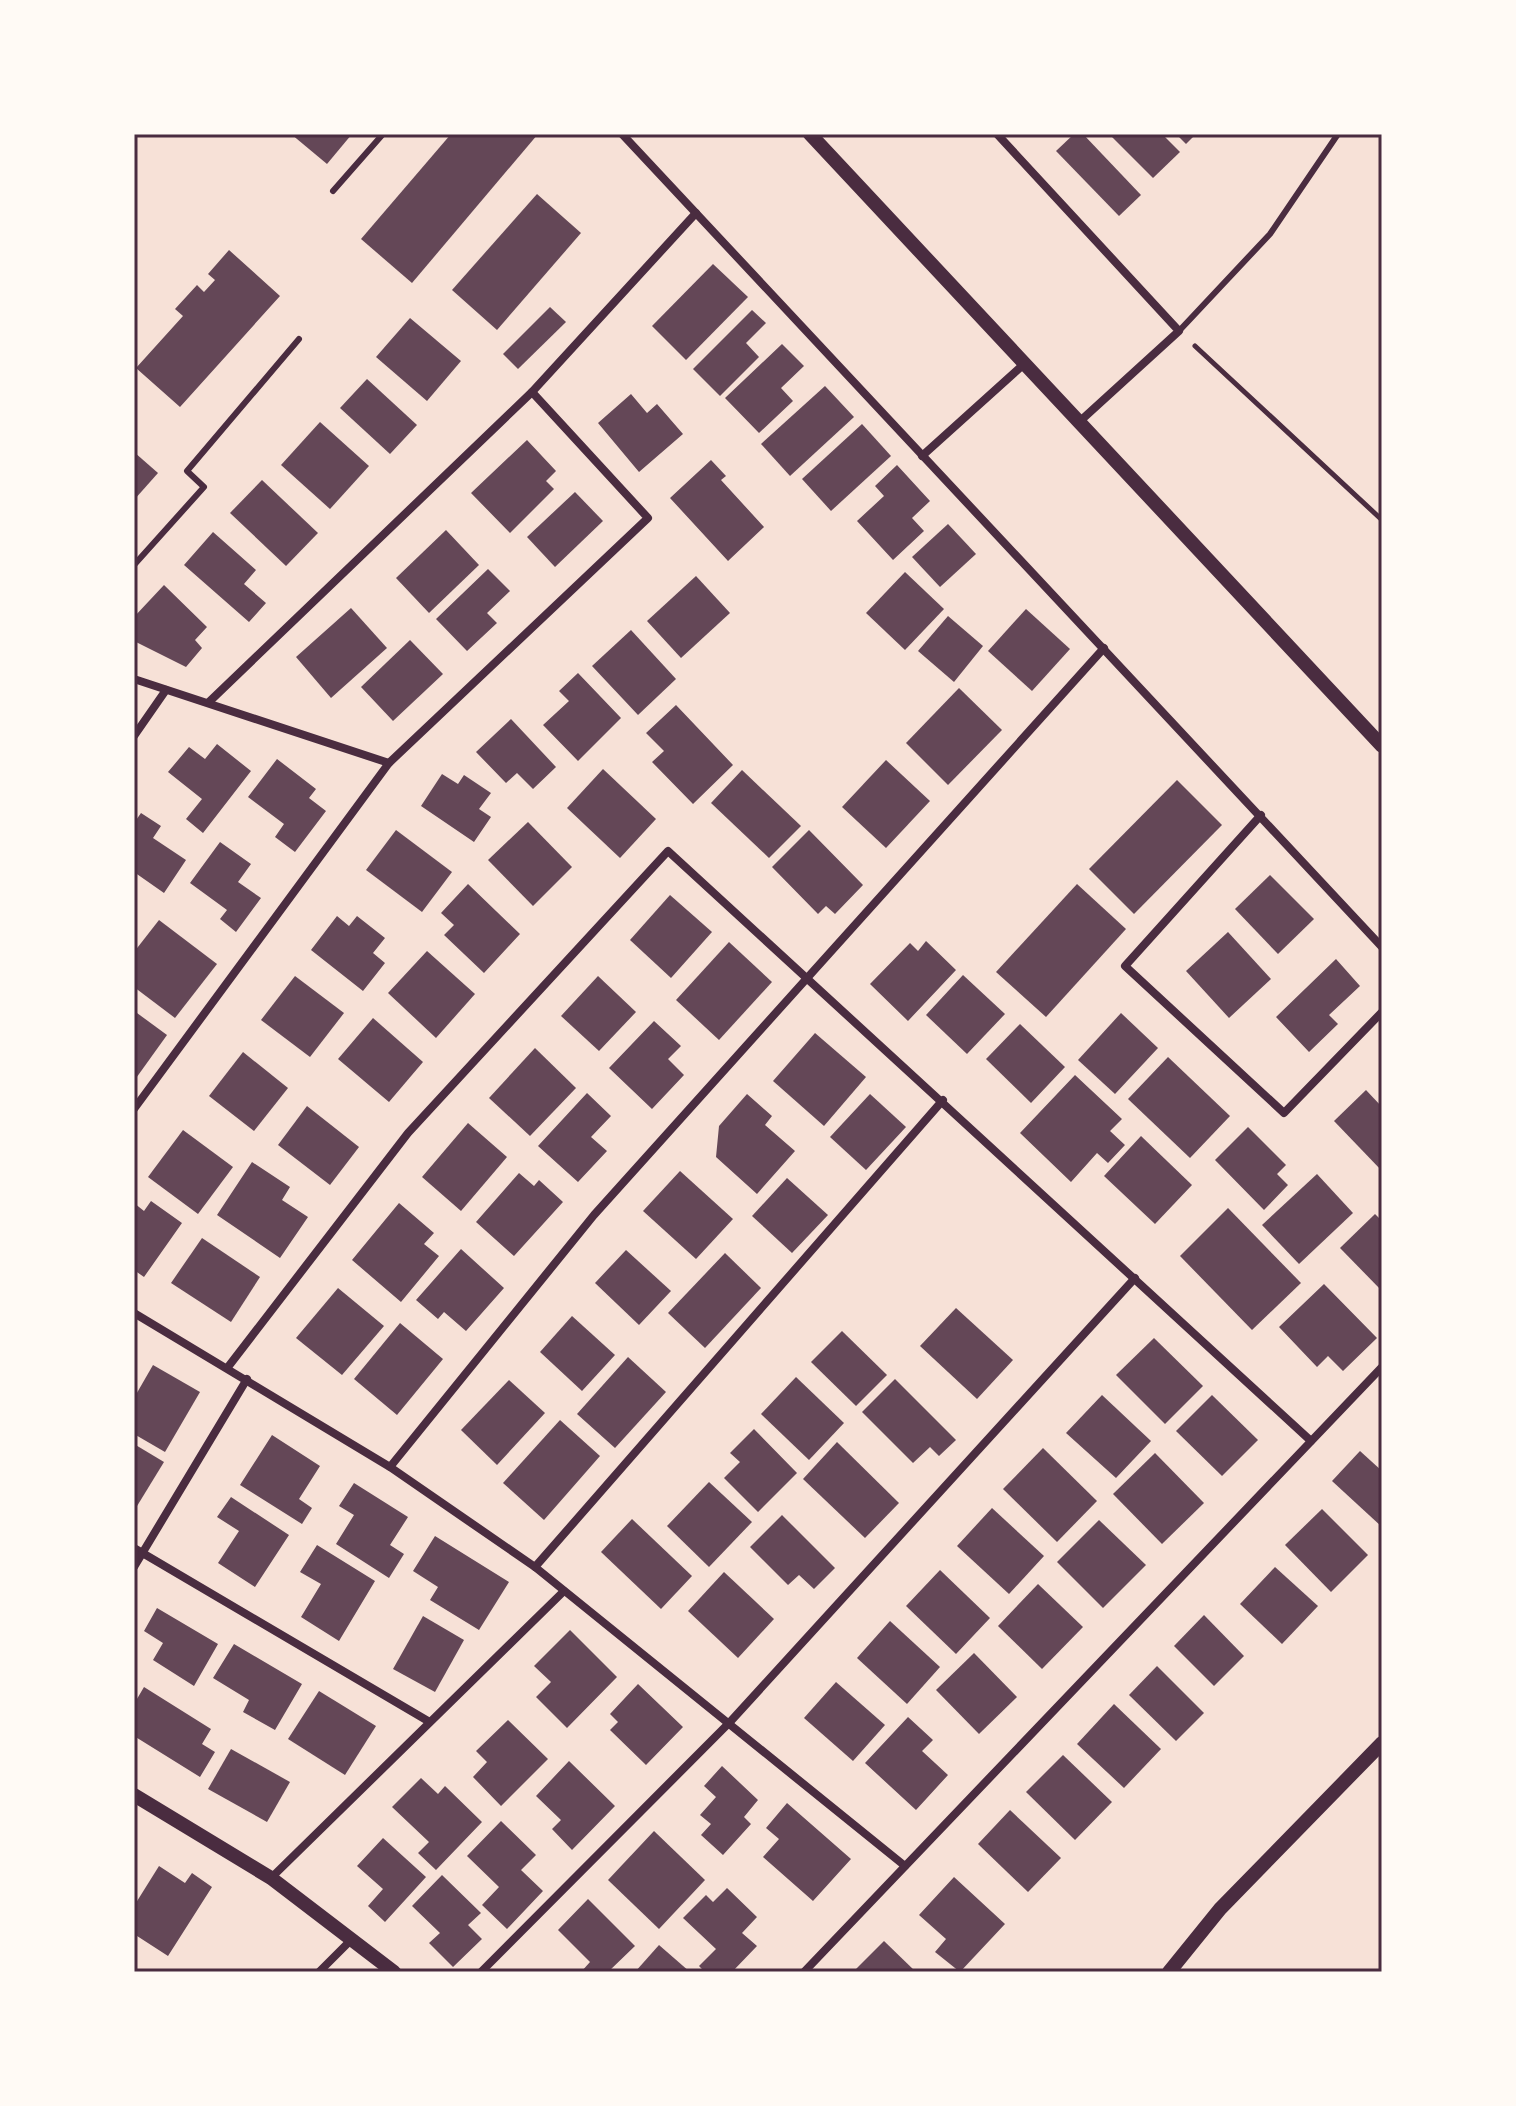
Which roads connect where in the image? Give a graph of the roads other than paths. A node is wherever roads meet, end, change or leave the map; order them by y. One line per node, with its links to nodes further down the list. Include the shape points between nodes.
1 (383, 134): 6 (lane)
2 (622, 134): 7 (street)
3 (810, 134): 10 (street)
4 (1338, 134): 8 (lane, via 1270,234)
5 (1000, 135): 8 (street)
6 (333, 191)
7 (696, 213): 11 (street); 13 (street)
8 (1179, 331): 12 (street)
9 (299, 339): 14 (lane, via 187,471 204,487)
10 (1023, 365): 12 (street); 13 (street)
11 (532, 392): 18 (street); 21 (street, via 648,518)
12 (1078, 423): 20 (street)
13 (922, 456): 15 (street)
14 (134, 565)
15 (1104, 648): 22 (street); 24 (street)
16 (134, 679): 17 (street)
17 (166, 690): 18 (street); 19 (street)
18 (209, 702): 21 (street)
19 (134, 736)
20 (1382, 746)
21 (389, 763): 27 (street)
22 (1261, 815): 23 (street); 25 (street, via 1125,966 1284,1113)
23 (1382, 947)
24 (806, 977): 26 (street); 30 (street, via 668,851 408,1133); 34 (street, via 594,1215)
25 (1382, 1012)
26 (943, 1100): 28 (street); 37 (street)
27 (134, 1109)
28 (1135, 1278): 33 (street); 40 (street)
29 (134, 1313): 30 (street)
30 (228, 1367): 32 (street)
31 (1382, 1367): 33 (street)
32 (247, 1379): 34 (street); 35 (street)
33 (1311, 1441): 43 (street)
34 (390, 1467): 37 (street)
35 (138, 1550): 36 (street); 39 (street)
36 (134, 1567)
37 (535, 1567): 38 (street)
38 (564, 1591): 39 (street); 40 (street)
39 (428, 1721): 44 (street)
40 (730, 1722): 43 (street); 48 (street)
41 (1382, 1743): 50 (street, via 1220,1909)
42 (134, 1795): 44 (street)
43 (905, 1866): 49 (street)
44 (271, 1878): 45 (street)
45 (352, 1939): 46 (street); 47 (street)
46 (319, 1972)
47 (394, 1972)
48 (481, 1972)
49 (804, 1972)
50 (1169, 1972)

